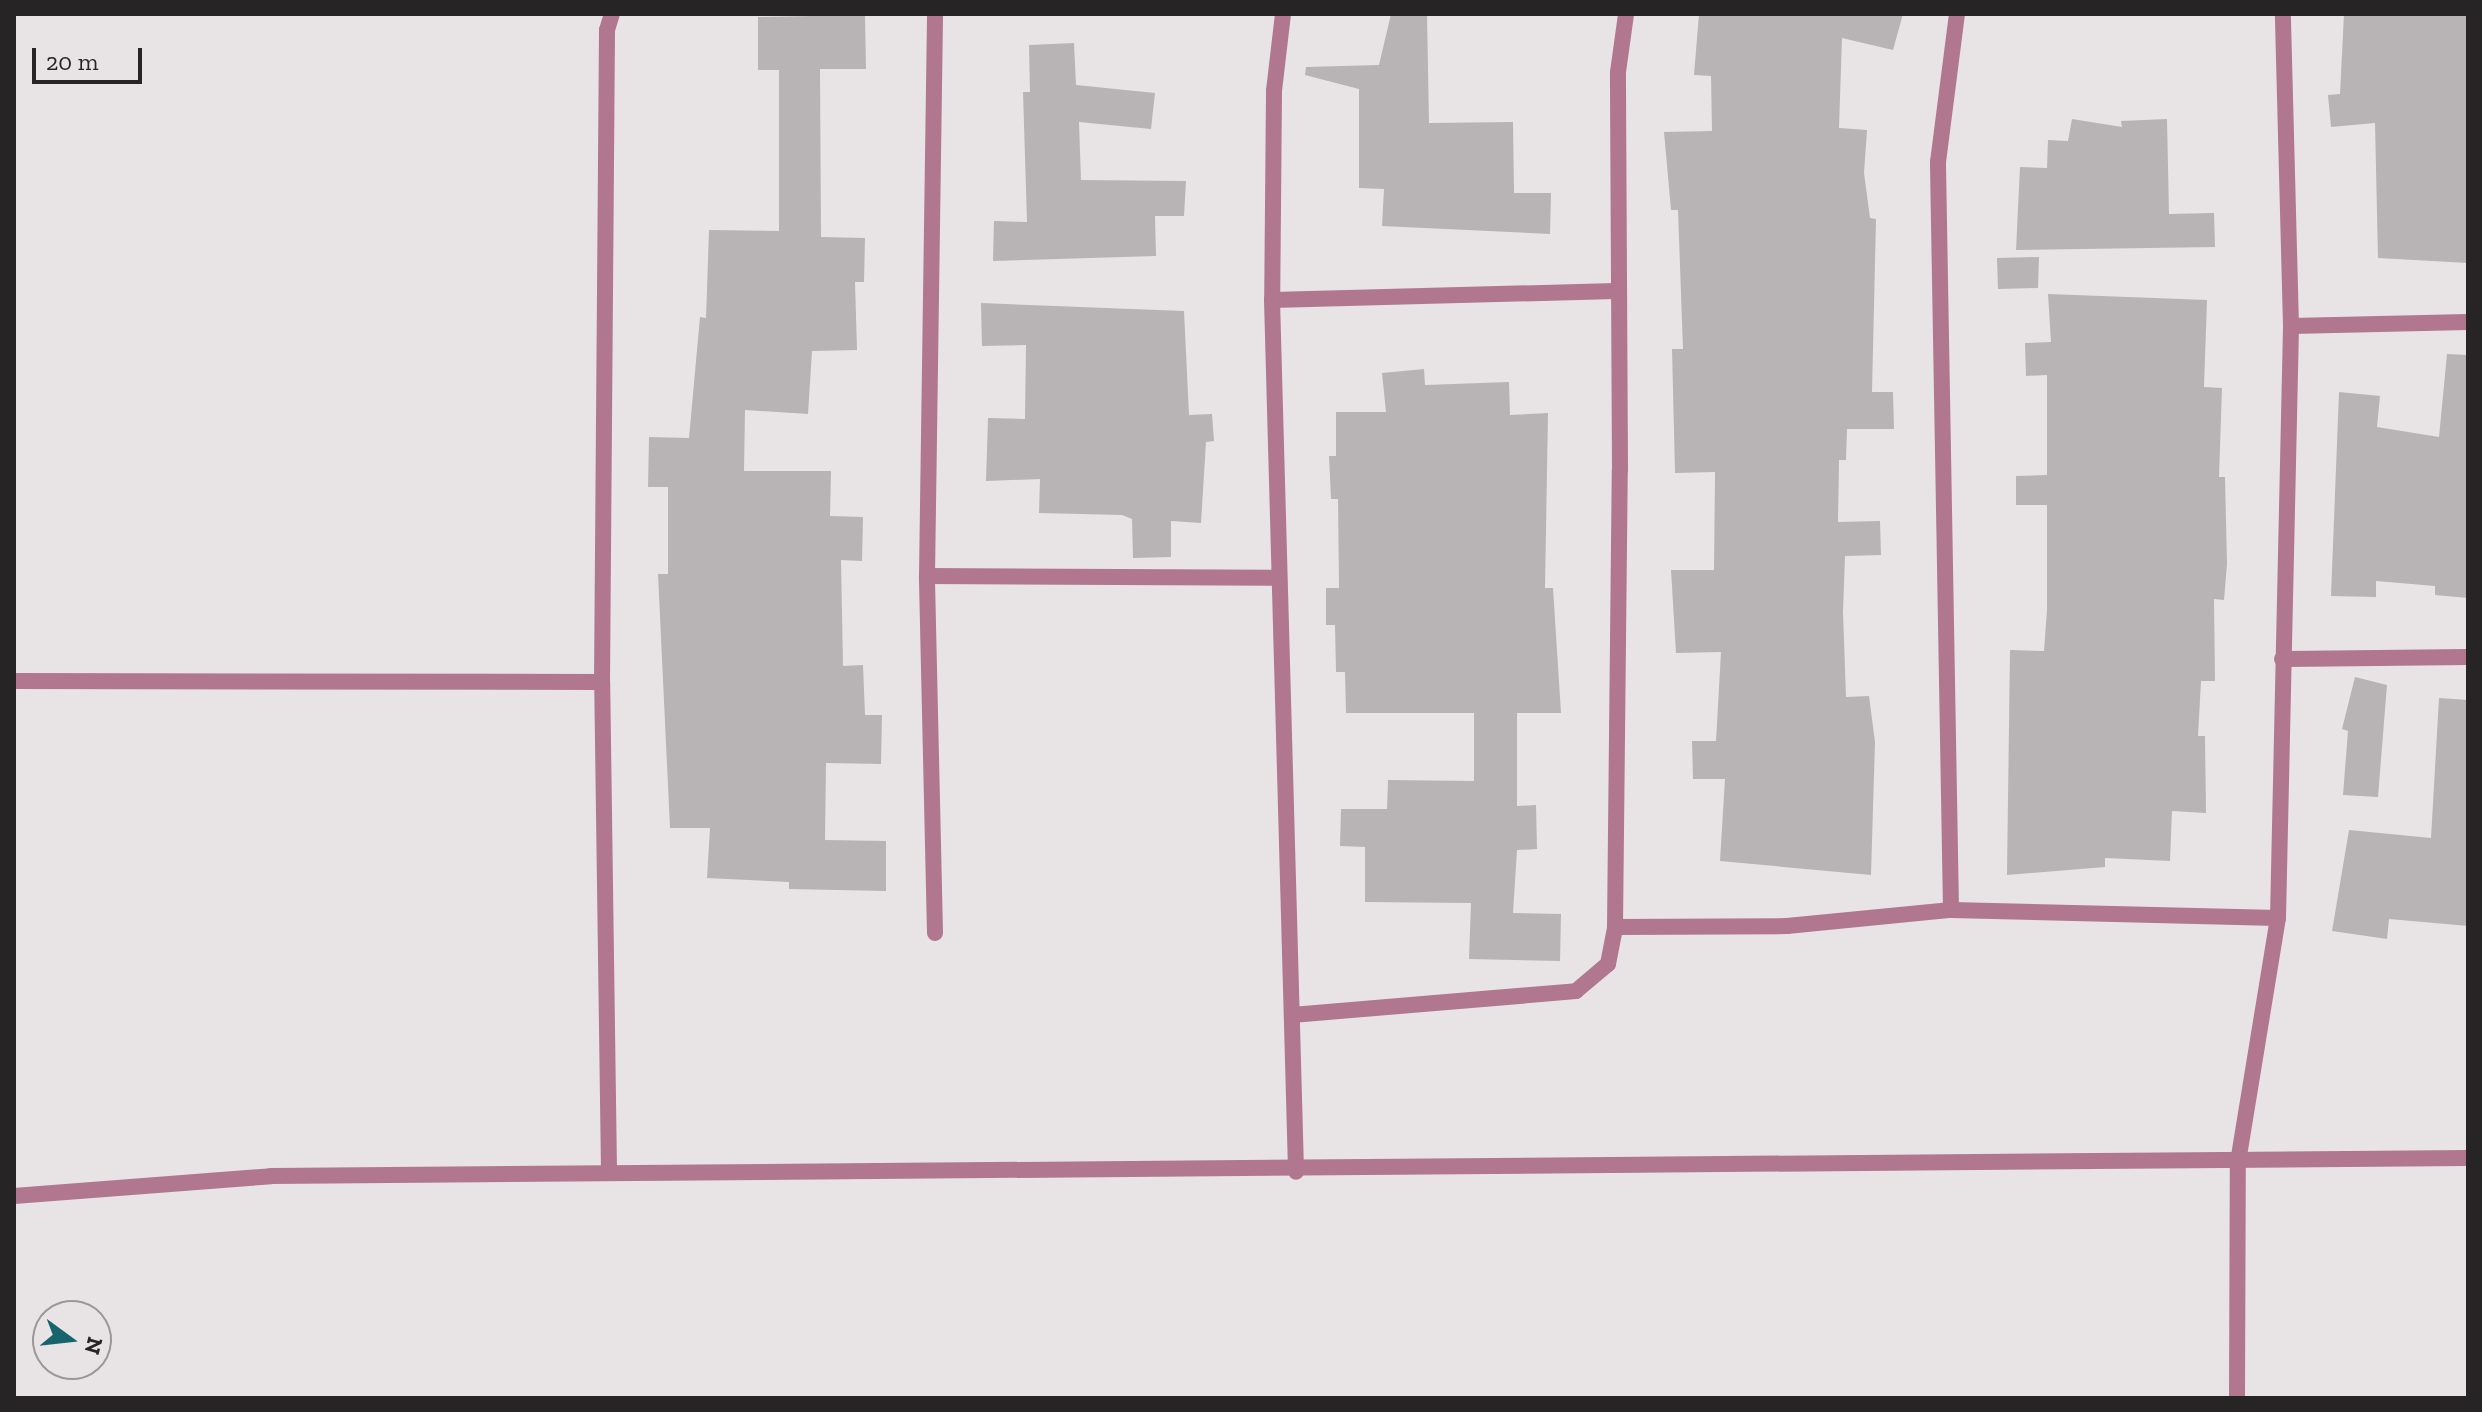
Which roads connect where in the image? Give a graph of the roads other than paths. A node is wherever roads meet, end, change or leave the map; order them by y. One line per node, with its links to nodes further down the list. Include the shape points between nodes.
1 (612, 14): 16 (street, via 607,30)
2 (935, 14): 11 (street)
3 (1283, 14): 8 (street, via 1274,91)
4 (1626, 14): 7 (street, via 1618,72)
5 (1957, 14): 17 (street, via 1938,162)
6 (2283, 14): 10 (street)
7 (1616, 291): 8 (street); 19 (street)
8 (1272, 300): 12 (street)
9 (2468, 322): 10 (street)
10 (2291, 326): 14 (street)
11 (927, 576): 12 (street); 20 (street)
12 (1278, 578): 21 (street)
13 (2468, 657): 14 (street)
14 (2282, 659): 18 (street)
15 (14, 681): 16 (street)
16 (602, 682): 24 (street)
17 (1951, 910): 18 (street); 19 (street, via 1787,926)
18 (2278, 918): 23 (street)
19 (1615, 927): 21 (street, via 1608,964 1576,991)
20 (935, 933)
21 (1292, 1015): 25 (street)
22 (2468, 1158): 23 (street)
23 (2238, 1162): 25 (street); 27 (street)
24 (609, 1171): 25 (street); 26 (street, via 271,1176)
25 (1296, 1172)
26 (14, 1196)
27 (2237, 1398)

